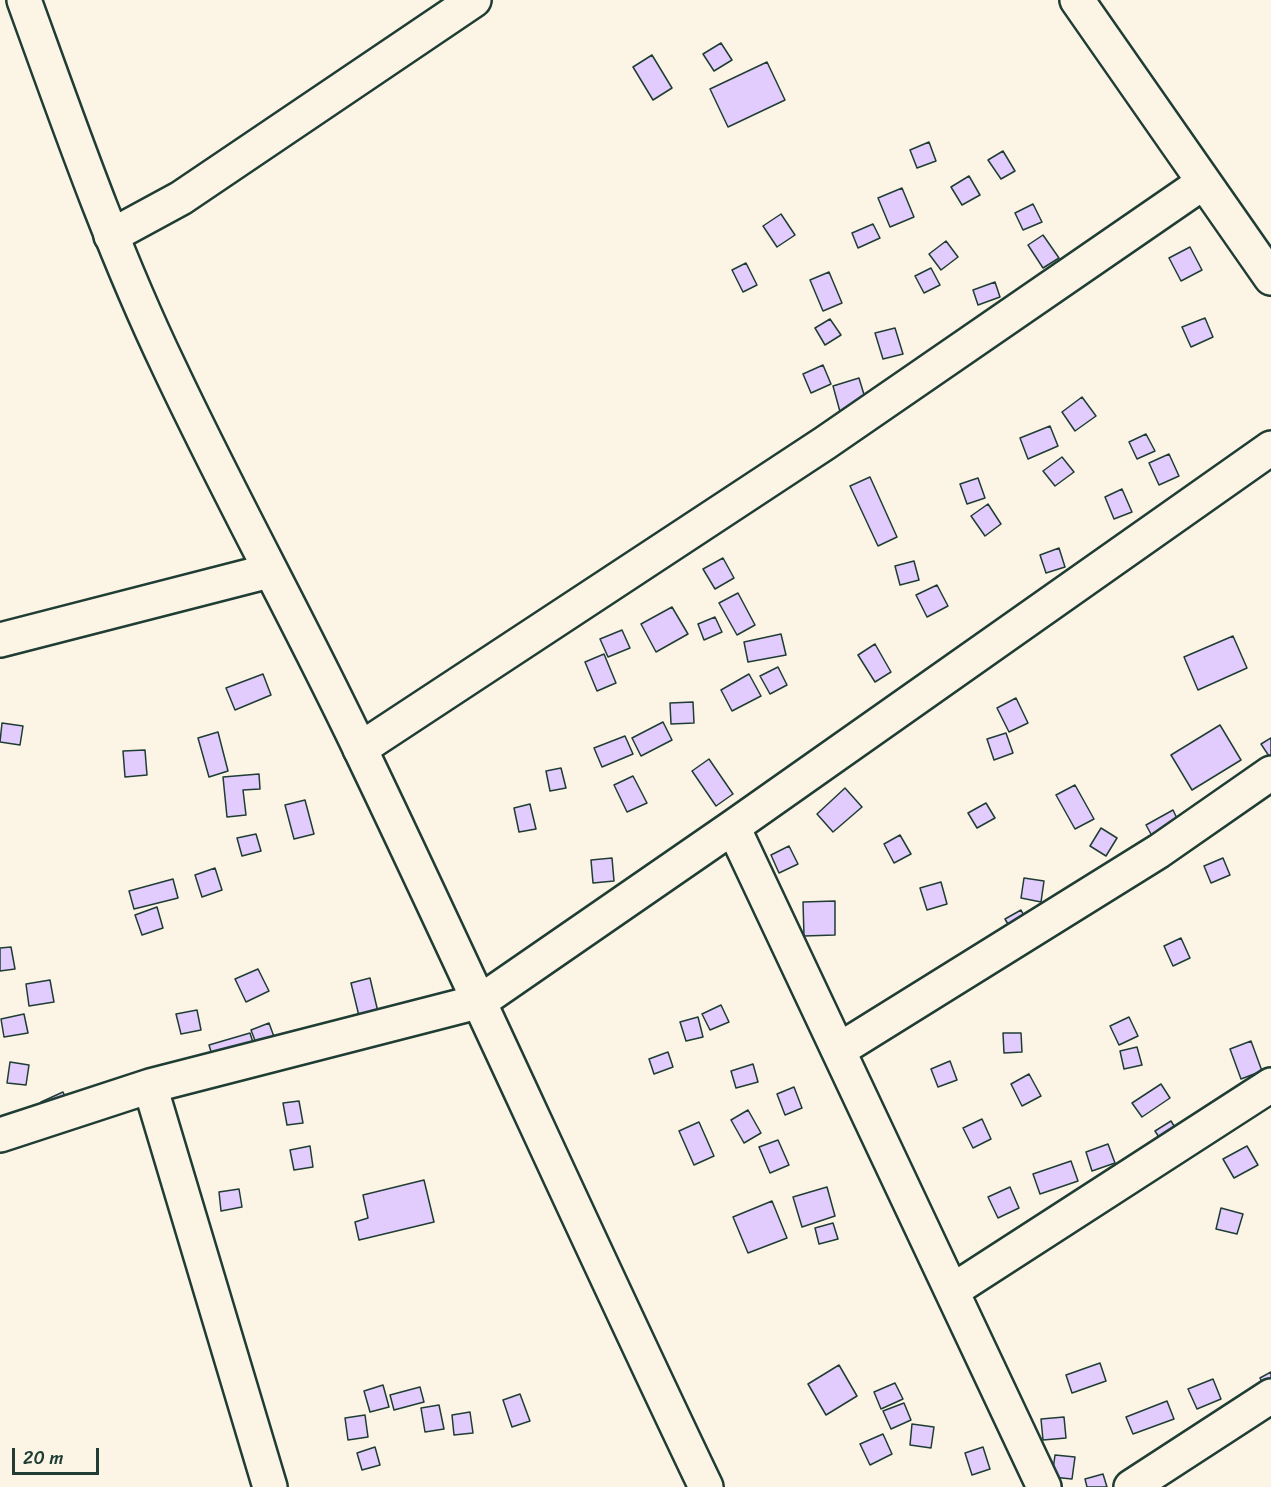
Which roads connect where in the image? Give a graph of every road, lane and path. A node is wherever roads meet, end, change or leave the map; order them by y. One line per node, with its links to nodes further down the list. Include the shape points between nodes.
1 (24, 0): 5 (street)
2 (474, 0): 5 (street, via 182,198)
3 (1077, 0): 4 (street)
4 (1204, 182): 6 (street); 10 (street, via 825,443)
5 (111, 236): 8 (street, via 168,366)
6 (1271, 278)
7 (1271, 448): 12 (street)
8 (269, 571): 9 (street); 10 (street)
9 (0, 640)
10 (360, 749): 13 (street)
11 (1271, 773): 14 (street, via 1160,851)
12 (733, 827): 13 (street); 14 (street)
13 (481, 1000): 16 (street); 21 (street)
14 (839, 1050): 18 (street)
15 (1271, 1085): 18 (street)
16 (150, 1086): 17 (street); 20 (street)
17 (0, 1135)
18 (952, 1291): 22 (street)
19 (1271, 1396): 23 (street)
20 (270, 1487)
21 (706, 1487)
22 (1044, 1487)
23 (1131, 1487)

